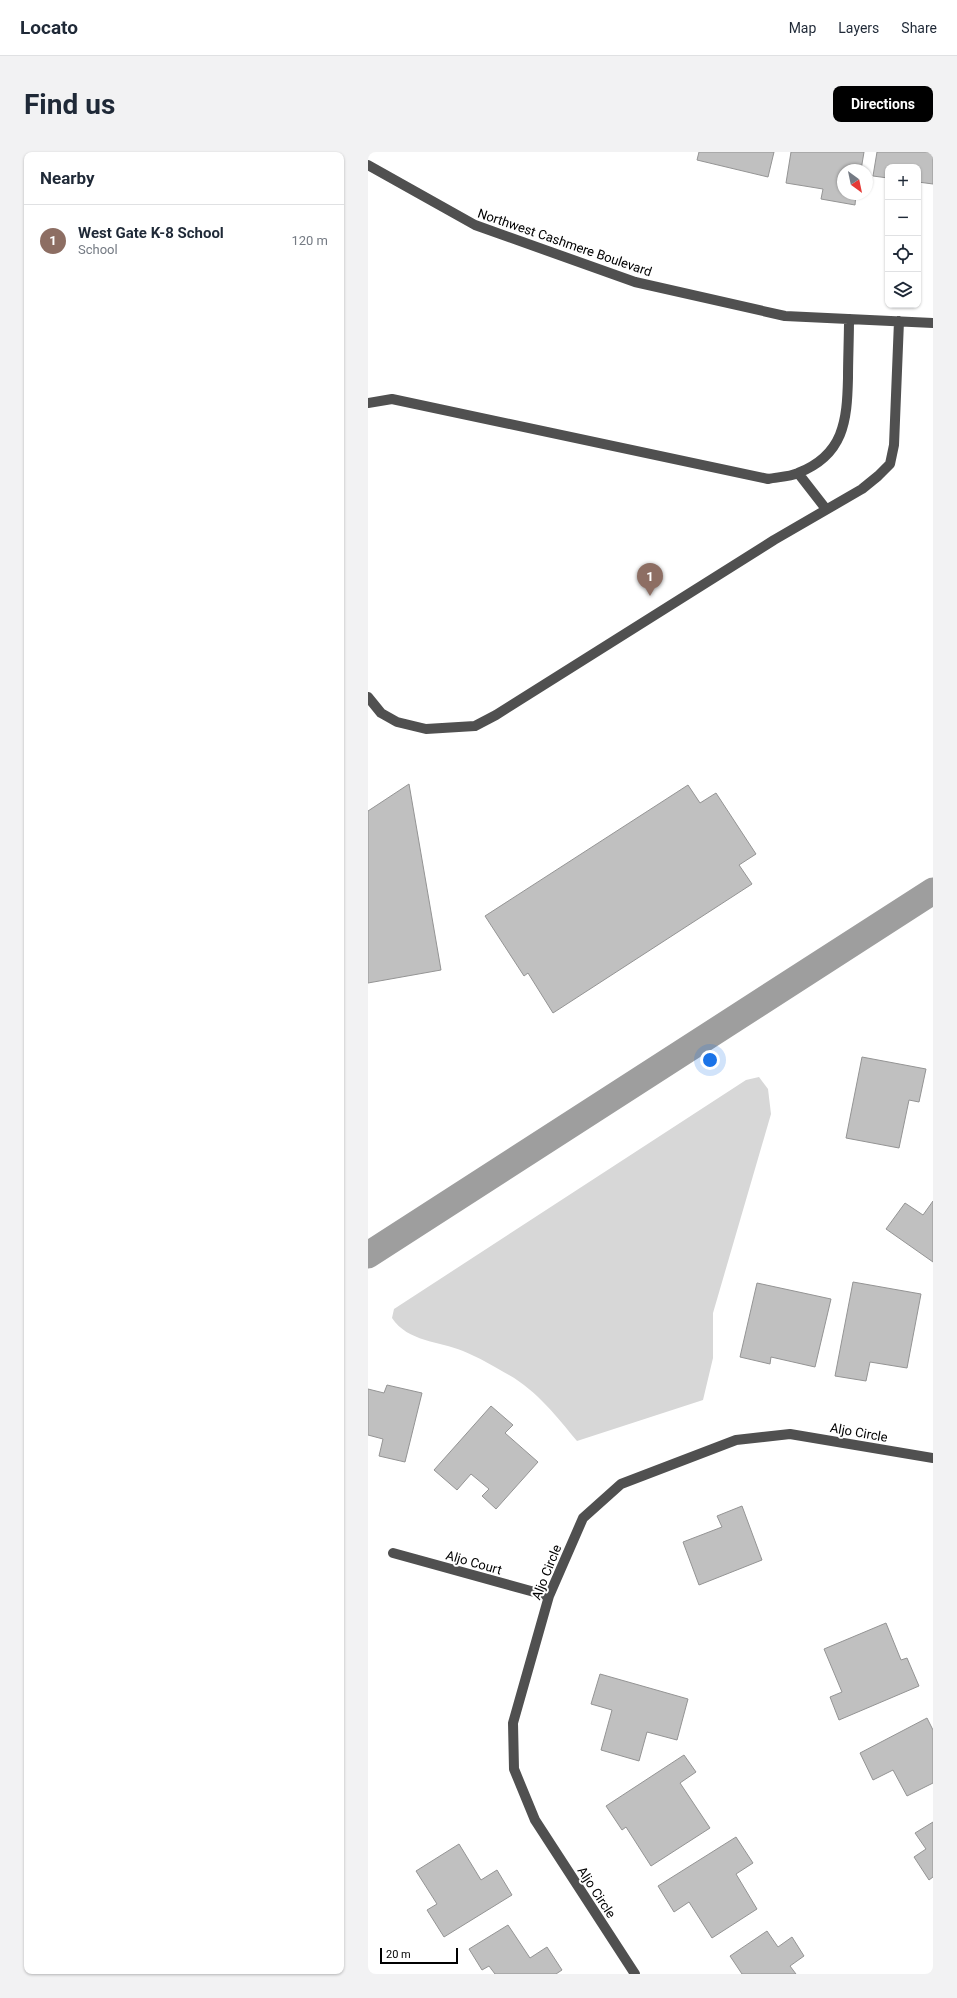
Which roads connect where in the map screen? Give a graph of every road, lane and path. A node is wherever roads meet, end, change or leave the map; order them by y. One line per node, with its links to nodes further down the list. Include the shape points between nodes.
1 (368, 165): 2 (street, Northwest Cashmere Boulevard, via 475,225 635,282 785,316)
2 (849, 319): 3 (street, Northwest Cashmere Boulevard); 6 (street, via 848,410 844,428 840,438 820,461)
3 (899, 321): 4 (street, Northwest Cashmere Boulevard); 7 (street, via 894,446 890,464 862,489)
4 (933, 323)
5 (368, 403): 6 (street, via 392,399 768,479)
6 (798, 473): 7 (street)
7 (826, 509): 8 (street, via 475,726 426,729 397,722 381,713)
8 (368, 697)
9 (933, 1458): 11 (street, Aljo Circle, via 790,1434 736,1440 621,1484 584,1518)
10 (393, 1552): 11 (street, Aljo Court)
11 (549, 1596): 12 (street, Aljo Circle, via 513,1723 514,1769 535,1820)
12 (636, 1974)

